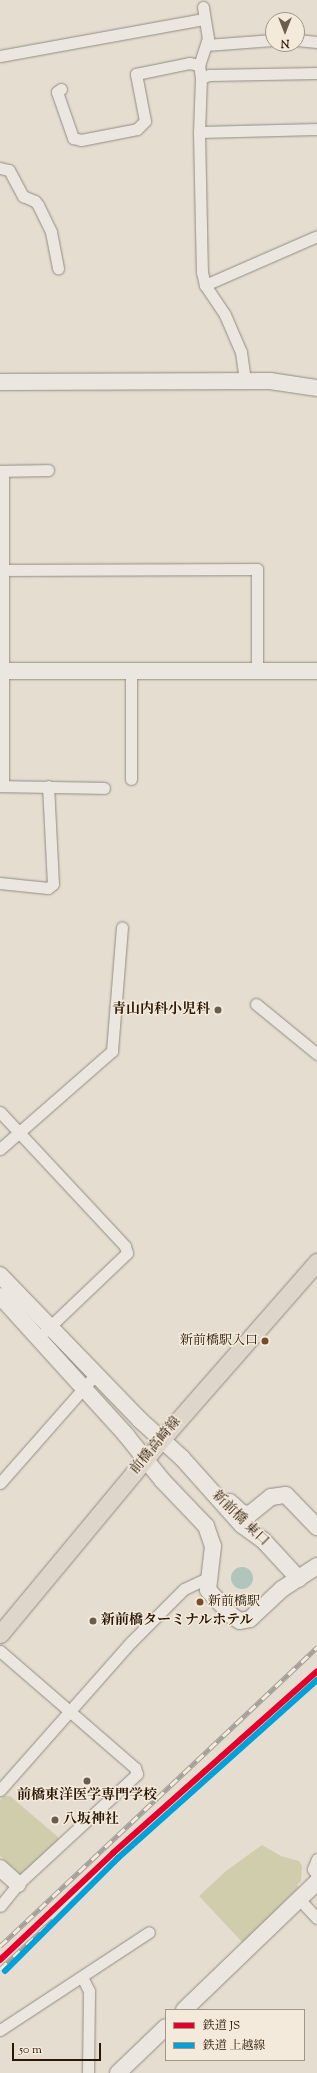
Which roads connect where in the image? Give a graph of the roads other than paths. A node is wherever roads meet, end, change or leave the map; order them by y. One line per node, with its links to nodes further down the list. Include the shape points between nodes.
1 (203, 7): 2 (street)
2 (204, 19): 6 (street, via 208,38); 7 (street)
3 (265, 41): 6 (street)
4 (305, 41): 5 (street)
5 (317, 42)
6 (206, 45): 8 (street)
7 (0, 56)
8 (199, 65): 10 (street); 11 (street, via 189,63 136,74 145,121 137,129 82,140 73,138 57,92)
9 (317, 73): 10 (street, via 209,75)
10 (201, 78): 13 (street)
11 (61, 89)
12 (317, 129): 13 (street)
13 (199, 132): 17 (street, via 202,272)
14 (0, 168): 16 (street, via 9,170 23,196 38,205 51,232)
15 (317, 236): 17 (street)
16 (58, 268)
17 (206, 285): 18 (street, via 225,315 241,352)
18 (244, 381): 19 (street); 20 (street, via 270,380)
19 (0, 382)
20 (317, 388)
21 (48, 470): 22 (street)
22 (2, 471): 23 (street)
23 (2, 570): 24 (street); 26 (street, via 256,569)
24 (2, 671): 25 (street); 29 (street)
25 (131, 671): 26 (street); 28 (street)
26 (257, 671): 27 (street)
27 (317, 671)
28 (131, 779)
29 (2, 786): 30 (street)
30 (48, 786): 31 (street); 32 (street, via 53,884 48,888)
31 (104, 788)
32 (0, 883)
33 (122, 927): 37 (street, via 112,1050)
34 (256, 1004): 35 (street)
35 (317, 1054)
36 (0, 1112): 37 (street)
37 (19, 1132): 38 (street); 42 (street, via 125,1246 127,1253)
38 (0, 1150)
39 (317, 1262): 45 (main road, 前橋高崎線)
40 (0, 1275): 42 (street)
41 (0, 1296): 42 (street)
42 (43, 1332): 43 (street, 新前橋 東口); 44 (street, 新前橋 東口)
43 (96, 1373): 44 (street); 45 (street, 新前橋 東口)
44 (84, 1388): 47 (street, 新前橋 東口); 48 (street)
45 (160, 1440): 46 (street, 新前橋 東口); 47 (main road, 前橋高崎線)
46 (182, 1458): 49 (street, 新前橋 東口, via 194,1464 242,1513 255,1512 271,1497 283,1494 291,1498); 52 (street, 新前橋 東口, via 242,1525 263,1540)
47 (145, 1460): 51 (street, 新前橋 東口, via 206,1526 213,1546); 53 (main road, 前橋高崎線)
48 (0, 1483)
49 (317, 1527)
50 (317, 1566): 52 (street, 新前橋 東口)
51 (208, 1578): 52 (street, 新前橋 東口, via 211,1595 232,1616 243,1621 253,1617 282,1589); 55 (street, via 184,1589 131,1642)
52 (299, 1580)
53 (0, 1634)
54 (0, 1651): 55 (street)
55 (70, 1710): 56 (street); 61 (street, via 135,1768 135,1777)
56 (0, 1790)
57 (317, 1859): 59 (street, via 313,1869)
58 (0, 1868): 61 (street)
59 (317, 1875)
60 (317, 1882): 62 (street)
61 (18, 1884): 63 (street)
62 (299, 1899): 64 (street); 67 (street)
63 (0, 1906)
64 (317, 1918)
65 (149, 1932): 66 (street)
66 (82, 1977): 69 (street); 70 (street, via 89,1991)
67 (185, 2009)
68 (165, 2028): 71 (street)
69 (0, 2030)
70 (88, 2073)
71 (118, 2073)

